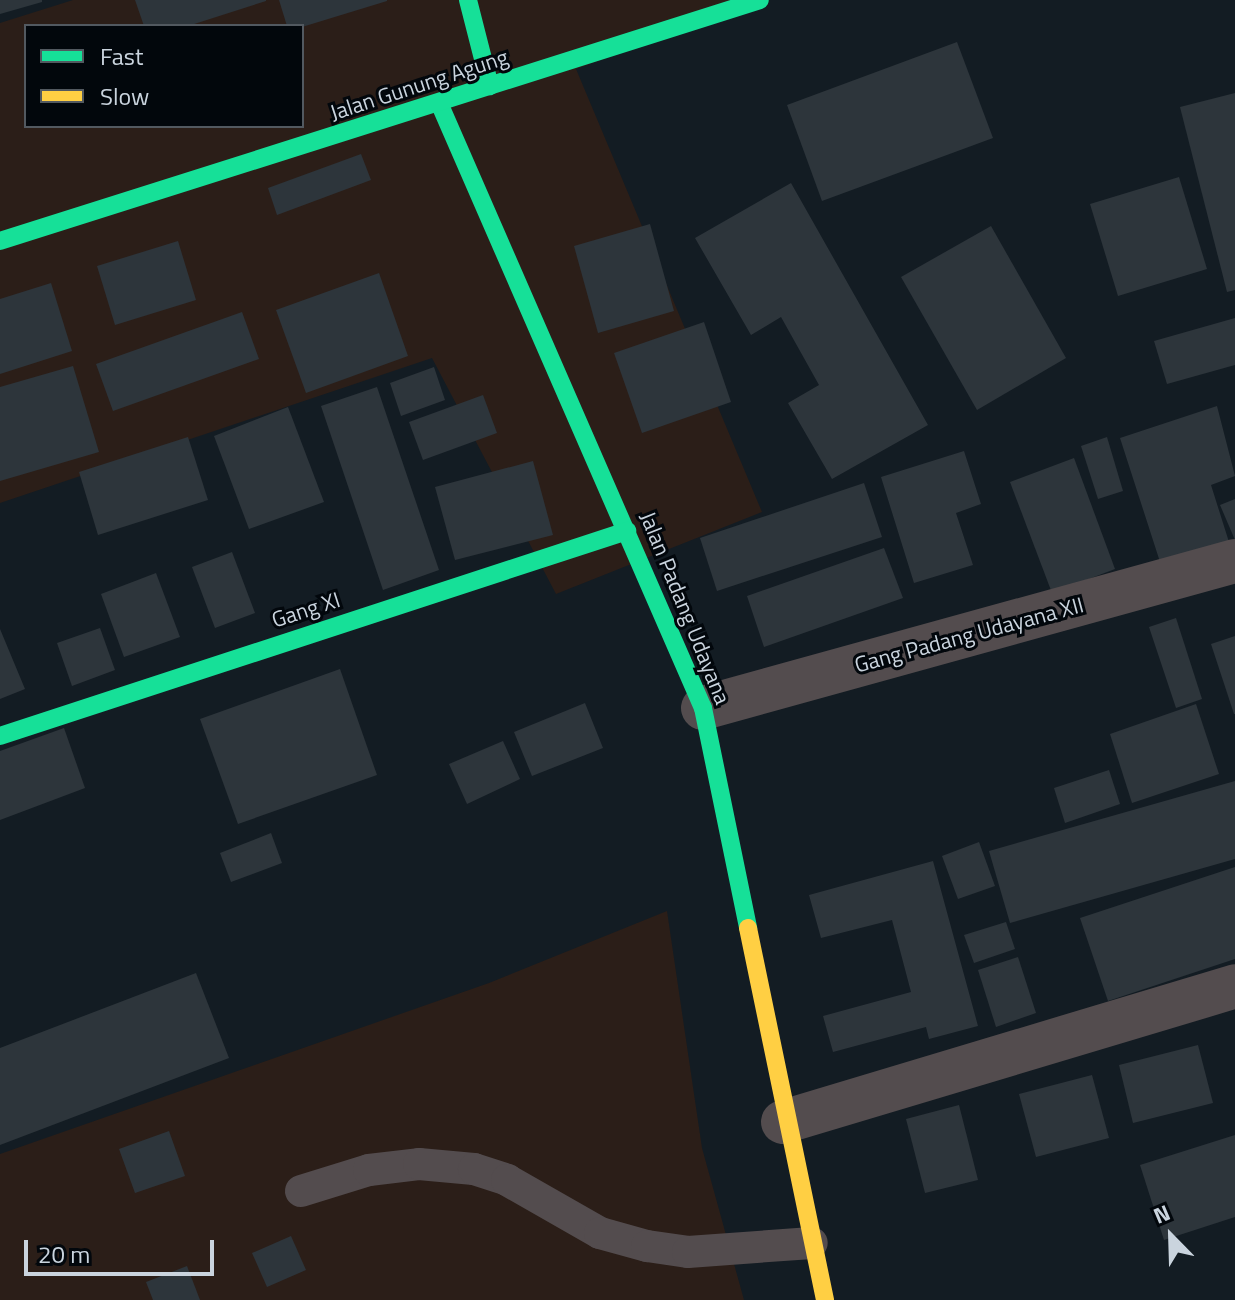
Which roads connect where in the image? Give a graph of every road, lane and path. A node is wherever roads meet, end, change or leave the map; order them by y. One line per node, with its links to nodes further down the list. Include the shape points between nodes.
1 (468, 0): 3 (street)
2 (760, 0): 3 (street, Jalan Gunung Agung)
3 (490, 86): 4 (street, Jalan Gunung Agung)
4 (440, 105): 5 (street, Jalan Gunung Agung); 6 (street, Jalan Padang Udayana)
5 (0, 241)
6 (627, 531): 8 (street, Jalan Padang Udayana); 9 (street, Gang XI)
7 (1235, 561): 8 (street, Gang Padang Udayana XII)
8 (703, 708): 11 (street, Jalan Padang Udayana)
9 (0, 736)
10 (1235, 986): 11 (street)
11 (783, 1122): 13 (street, Jalan Padang Udayana)
12 (301, 1191): 13 (lane, via 369,1170 419,1164 460,1168 507,1180 600,1233 647,1246 688,1252)
13 (812, 1243): 14 (street, Jalan Padang Udayana)
14 (825, 1300)

